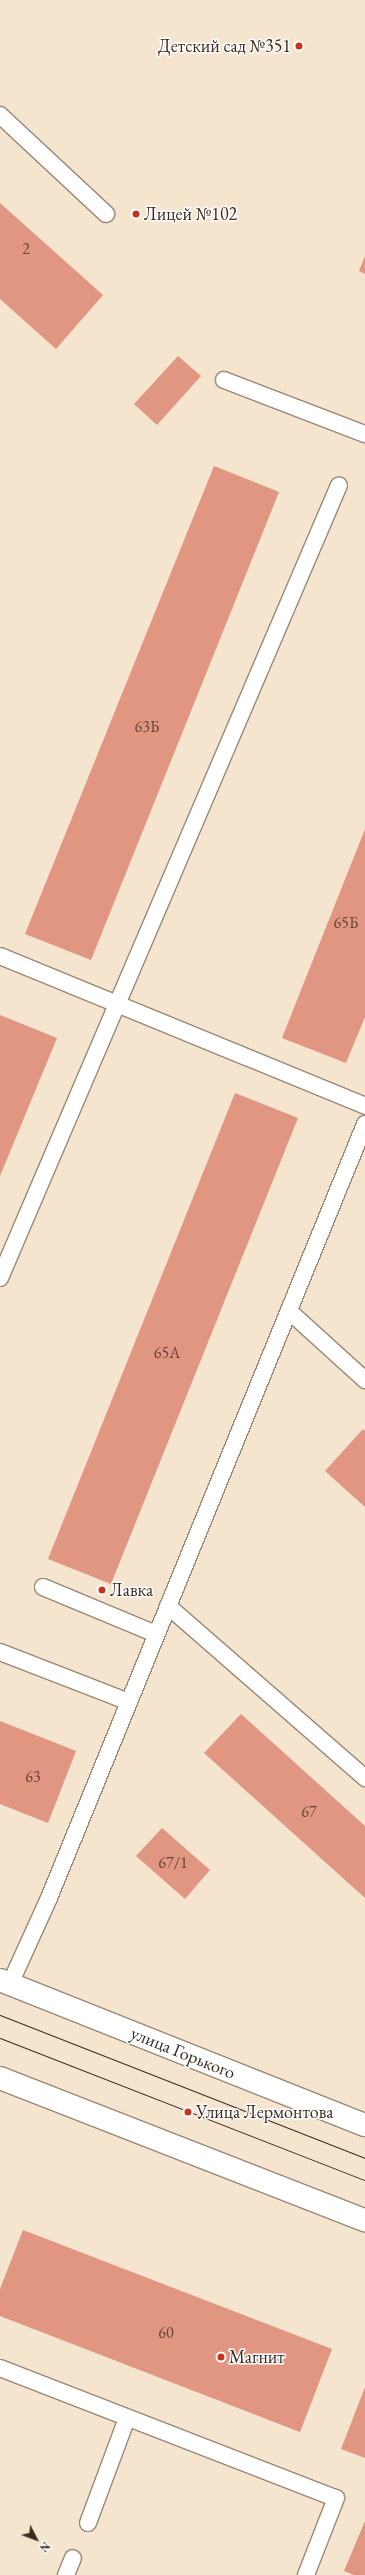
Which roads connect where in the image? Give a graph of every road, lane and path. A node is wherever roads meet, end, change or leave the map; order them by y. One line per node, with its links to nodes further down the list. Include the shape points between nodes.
1 (0, 115): 2 (lane)
2 (106, 214)
3 (224, 380): 4 (lane)
4 (365, 434)
5 (339, 485): 7 (lane)
6 (0, 956): 7 (lane)
7 (118, 1004): 8 (lane); 10 (lane)
8 (365, 1106)
9 (365, 1124): 11 (lane)
10 (0, 1278)
11 (289, 1311): 12 (lane); 14 (lane)
12 (365, 1380)
13 (43, 1588): 15 (lane)
14 (168, 1606): 15 (lane); 18 (lane)
15 (156, 1634): 17 (lane)
16 (0, 1652): 17 (lane)
17 (129, 1702): 19 (lane)
18 (365, 1778)
19 (5, 1982): 21 (main road, улица Горького)
20 (0, 2078): 22 (main road)
21 (365, 2126)
22 (365, 2220)
23 (0, 2368): 24 (lane)
24 (128, 2418): 25 (lane); 28 (lane, via 336,2498)
25 (88, 2523)
26 (73, 2558): 27 (lane)
27 (66, 2575)
28 (306, 2575)

